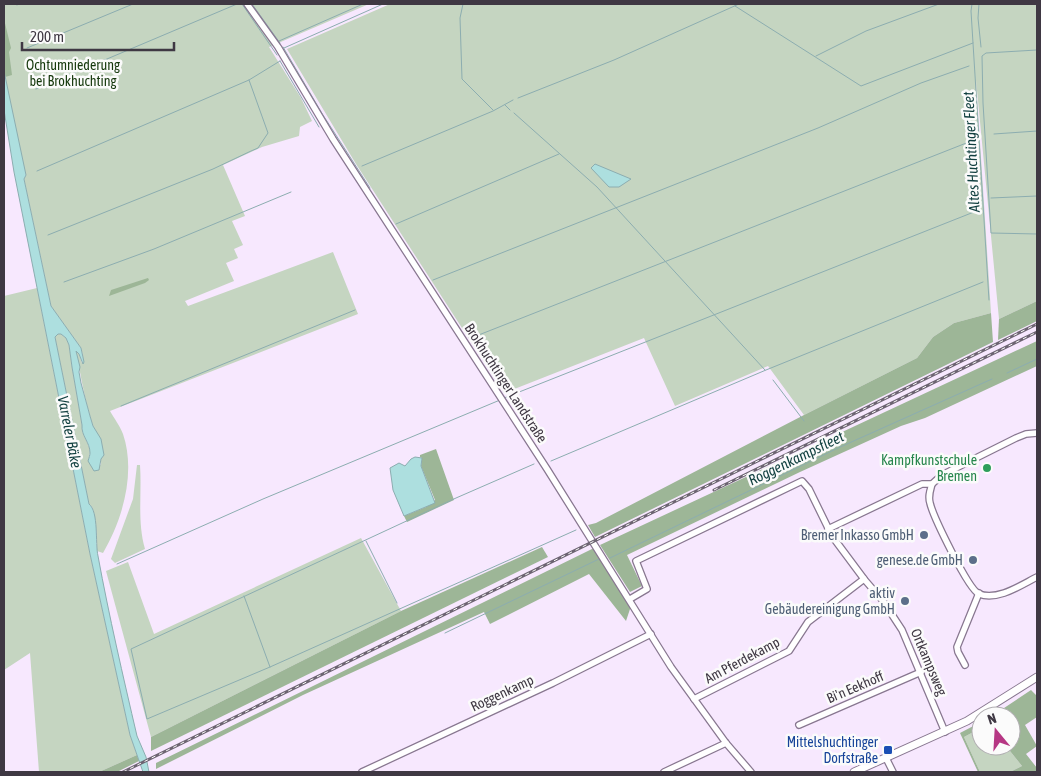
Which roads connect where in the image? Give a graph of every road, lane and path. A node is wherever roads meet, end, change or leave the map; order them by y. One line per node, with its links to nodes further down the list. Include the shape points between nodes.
1 (248, 4): 8 (street, Brokhuchtinger Landstraße)
2 (1037, 432): 3 (street, via 1008,442 942,475)
3 (932, 484): 4 (street, via 922,484); 7 (street, via 929,493 932,511 964,575)
4 (828, 529): 6 (street, Ortkampsweg); 8 (street, Ortkampsweg, via 802,481 636,561 647,589)
5 (1037, 577): 7 (street, via 1001,594)
6 (864, 579): 11 (street, Ortkampsweg, via 899,624); 13 (street, Am Pferdekamp, via 808,622 789,651)
7 (979, 594): 10 (street, via 957,647)
8 (630, 599): 9 (street, Brokhuchtinger Landstraße)
9 (651, 634): 13 (street, Brokhuchtinger Landstraße); 18 (street, Roggenkamp)
10 (965, 665)
11 (921, 672): 14 (street, Bi'n Eekhoff); 15 (street, Ortkampsweg)
12 (1037, 677): 15 (main road, via 987,710)
13 (694, 699): 16 (street, Brokhuchtinger Landstraße)
14 (799, 725)
15 (945, 732): 17 (main road)
16 (726, 743): 19 (street); 20 (street, Brokhuchtinger Landstraße)
17 (886, 758): 21 (main road); 22 (street)
18 (362, 772)
19 (664, 772)
20 (751, 772)
21 (854, 772)
22 (893, 772)

